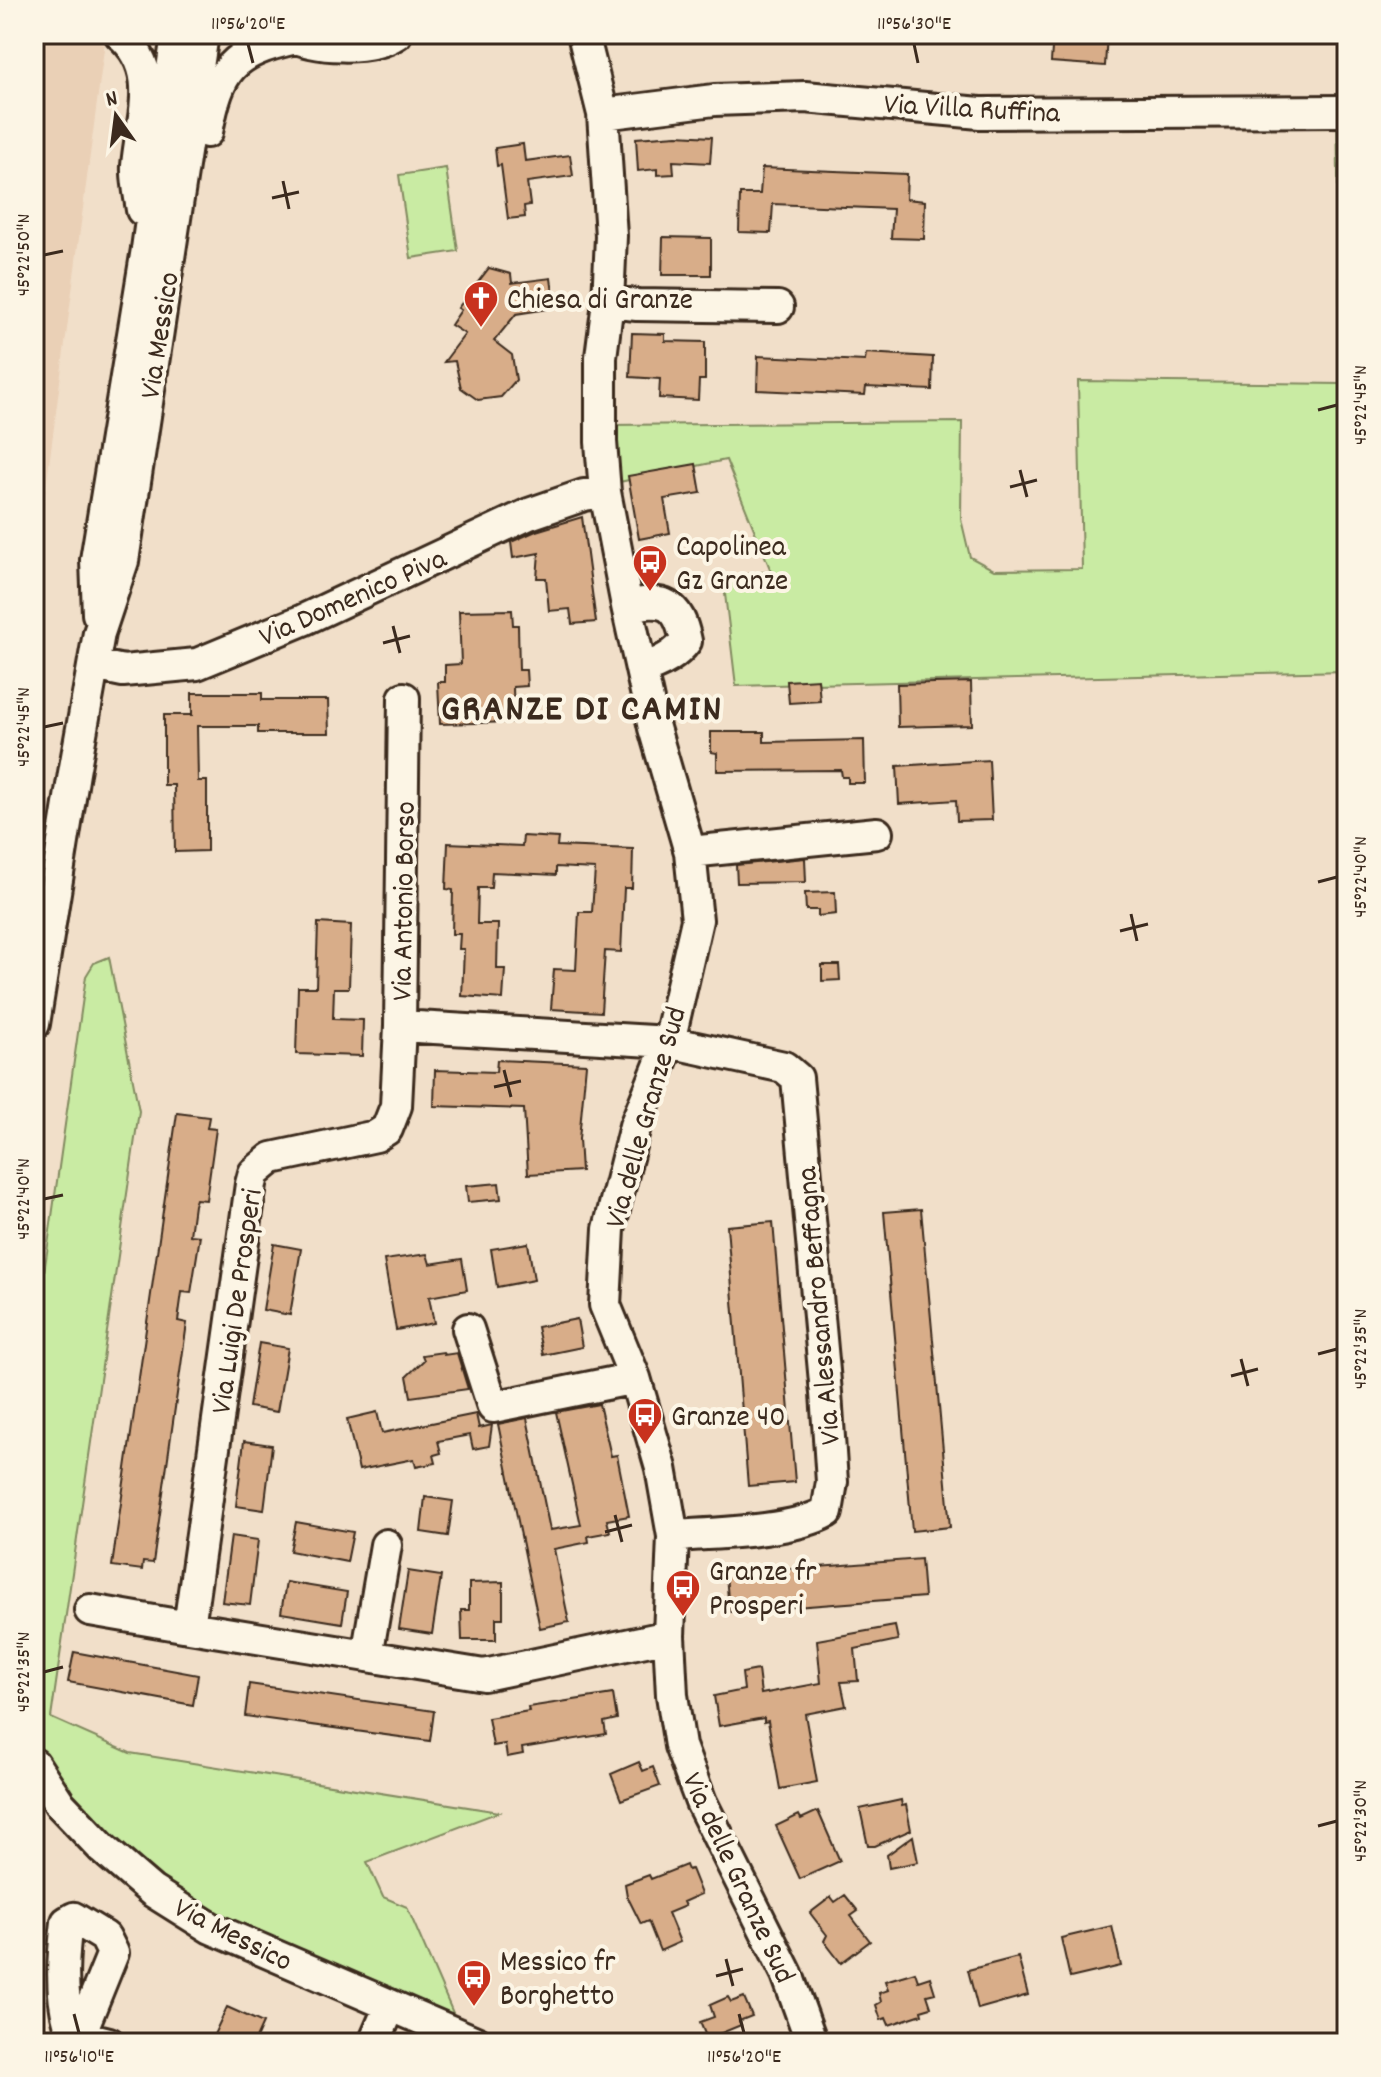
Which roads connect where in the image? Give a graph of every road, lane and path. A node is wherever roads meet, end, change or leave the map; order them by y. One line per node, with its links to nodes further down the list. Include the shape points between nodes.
1 (120, 34): 10 (street, via 143,65 147,90 137,169)
2 (177, 34): 10 (street, Via Messico)
3 (203, 34): 9 (street, Via Messico)
4 (396, 34): 6 (street, via 382,43 348,46)
5 (583, 34): 8 (street, Via delle Granze Sud)
6 (292, 36): 9 (street, via 239,58 227,72 213,99 205,147)
7 (1342, 111): 8 (street, Via Villa Ruffina, via 980,113 805,97 714,100)
8 (603, 114): 11 (street, Via delle Granze Sud, via 611,236)
9 (181, 191): 15 (street, Via Messico, via 123,561)
10 (147, 249): 15 (street, Via Messico, via 96,560)
11 (608, 302): 12 (street); 13 (street, Via delle Granze Sud, via 601,357)
12 (778, 307)
13 (605, 492): 14 (street, Via delle Granze Sud); 16 (street, Via Domenico Piva, via 529,514 197,664 123,671)
14 (627, 606): 17 (street, Via delle Granze Sud); 17 (street, via 660,603 674,609 683,623 686,641 679,650)
15 (99, 633): 16 (street, Via Messico)
16 (94, 665): 21 (street, Via Messico)
17 (641, 669): 20 (street, Via delle Granze Sud)
18 (404, 698): 22 (street, Via Antonio Borso)
19 (877, 833): 20 (street)
20 (690, 852): 23 (street, Via delle Granze Sud, via 697,920)
21 (34, 1024)
22 (400, 1026): 23 (street, Via Antonio Borso); 29 (street, Via Luigi De Prosperi, via 396,1106 387,1129 376,1136 272,1158 254,1173)
23 (669, 1042): 25 (street, Via delle Granze Sud, via 635,1126 609,1229 605,1305); 26 (street, Via Alessandro Beffagna, via 784,1067 797,1078 832,1482 827,1512 811,1521)
24 (468, 1329): 25 (street, via 493,1407)
25 (635, 1378): 26 (street, Via delle Granze Sud, via 661,1468)
26 (673, 1536): 30 (street, Via delle Granze Sud)
27 (386, 1545): 31 (street)
28 (90, 1610): 29 (street)
29 (189, 1627): 31 (street)
30 (669, 1636): 31 (street, via 484,1675); 36 (street, Via delle Granze Sud, via 680,1746 701,1802 787,1974)
31 (367, 1656)
32 (34, 1764): 33 (street, Via Messico, via 60,1804 152,1891 211,1928)
33 (390, 2006): 34 (street); 35 (street, Via Messico)
34 (374, 2043)
35 (478, 2043)
36 (812, 2043)

